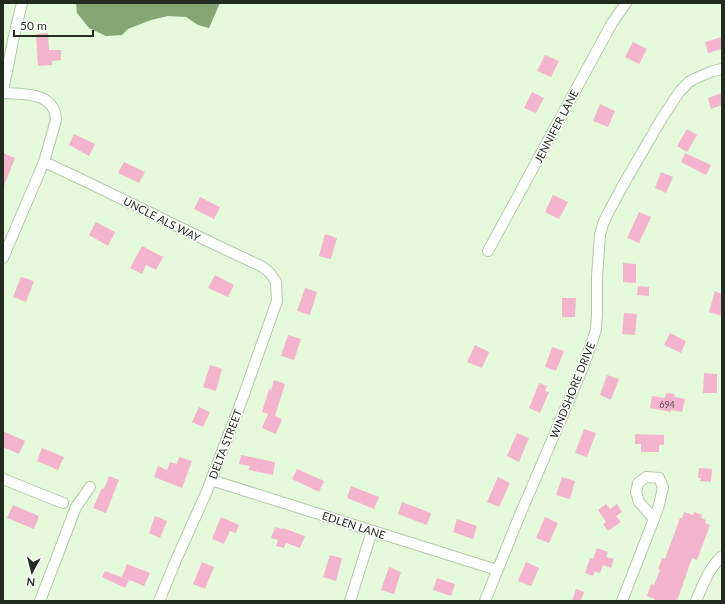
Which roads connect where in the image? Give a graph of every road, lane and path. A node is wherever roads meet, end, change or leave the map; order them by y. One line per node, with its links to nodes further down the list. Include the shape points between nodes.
1 (22, 3): 4 (street)
2 (626, 3): 6 (street, JENNIFER LANE, via 612,23)
3 (722, 69): 16 (street, WINDSHORE DRIVE, via 696,78 680,91 606,217 600,235 594,336)
4 (3, 92): 5 (street, via 35,95 48,101 53,108 56,120)
5 (44, 162): 7 (street); 8 (street, UNCLE ALS WAY, via 261,266)
6 (488, 251)
7 (3, 258)
8 (276, 282): 10 (street, DELTA STREET, via 277,301)
9 (3, 479): 12 (street)
10 (211, 480): 14 (street, EDLEN LANE); 18 (street, DELTA STREET)
11 (90, 487): 17 (street, via 76,507)
12 (63, 503)
13 (654, 519): 21 (street)
14 (372, 531): 16 (street, EDLEN LANE); 19 (street)
15 (722, 556): 22 (street, via 711,569)
16 (497, 570): 20 (street, WINDSHORE DRIVE)
17 (40, 601)
18 (159, 601)
19 (350, 601)
20 (485, 601)
21 (622, 601)
22 (696, 601)

